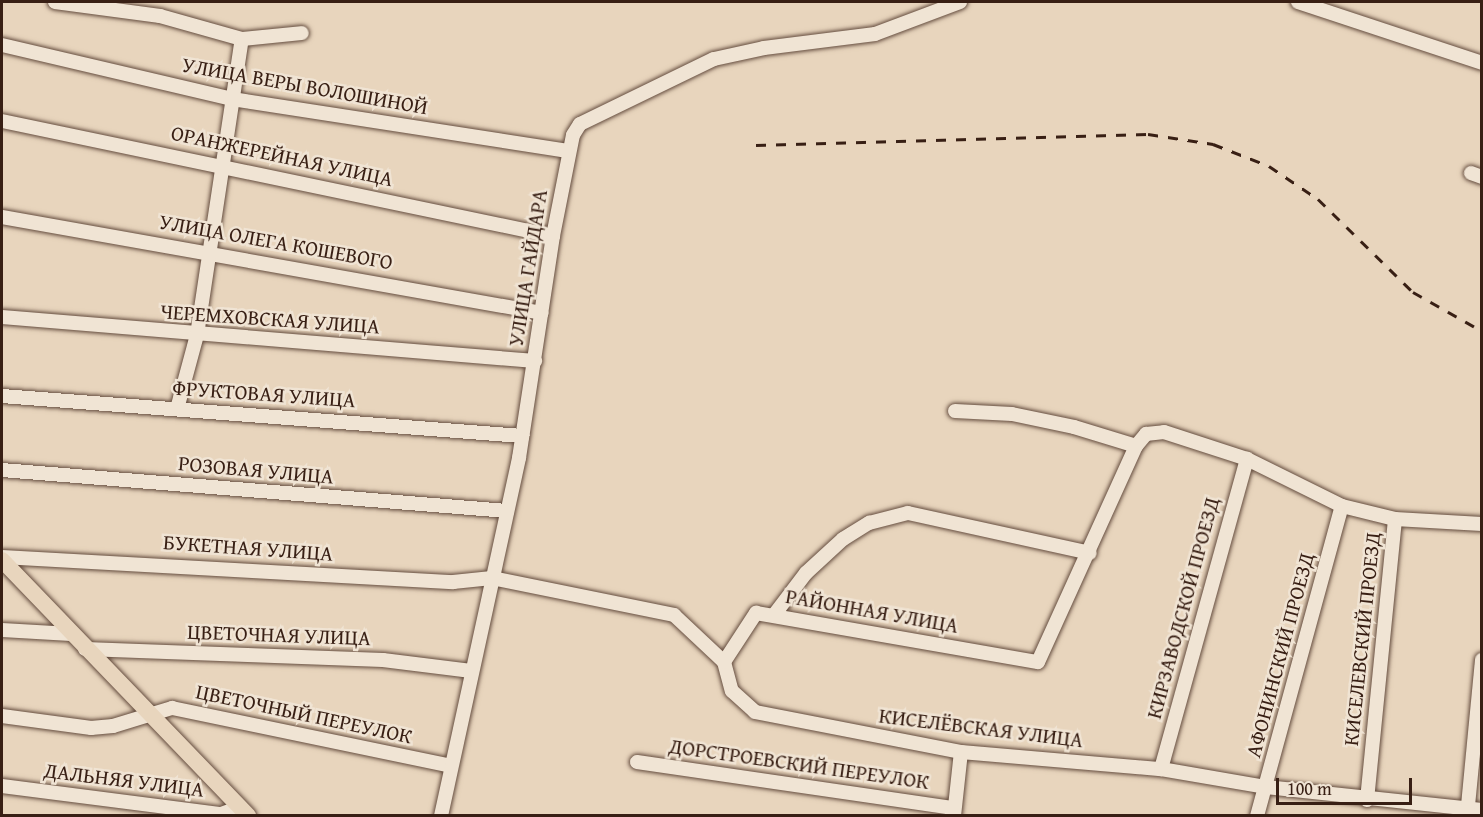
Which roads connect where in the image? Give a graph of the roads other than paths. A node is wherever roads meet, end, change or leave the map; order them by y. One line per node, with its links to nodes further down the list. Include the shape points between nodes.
1 (55, 2): 5 (street, УЛИЦА ВЕРЫ ВОЛОШИНОЙ, via 160,16)
2 (960, 2): 10 (street, УЛИЦА ГАЙДАРА, via 875,34 764,48 714,59 580,124)
3 (1298, 2): 7 (street)
4 (302, 33): 5 (street)
5 (242, 39): 8 (street)
6 (2, 45): 8 (street, УЛИЦА ВЕРЫ ВОЛОШИНОЙ)
7 (1482, 63)
8 (232, 99): 10 (street, УЛИЦА ВЕРЫ ВОЛОШИНОЙ); 11 (street)
9 (2, 121): 11 (street, ОРАНЖЕРЕЙНАЯ УЛИЦА)
10 (568, 151): 13 (street, УЛИЦА ГАЙДАРА)
11 (221, 164): 13 (street, ОРАНЖЕРЕЙНАЯ УЛИЦА); 14 (street)
12 (2, 216): 14 (street, УЛИЦА ОЛЕГА КОШЕВОГО)
13 (553, 236): 15 (street, УЛИЦА ГАЙДАРА)
14 (211, 251): 15 (street, УЛИЦА ОЛЕГА КОШЕВОГО); 17 (street)
15 (542, 313): 18 (street, УЛИЦА ГАЙДАРА)
16 (2, 317): 17 (street, ЧЕРЕМХОВСКАЯ УЛИЦА)
17 (196, 335): 18 (street, ЧЕРЕМХОВСКАЯ УЛИЦА); 20 (street)
18 (535, 361): 22 (street, УЛИЦА ГАЙДАРА)
19 (2, 396): 20 (street, ФРУКТОВАЯ УЛИЦА)
20 (177, 409): 22 (street, ФРУКТОВАЯ УЛИЦА)
21 (955, 411): 23 (street, via 1012,414)
22 (522, 436): 27 (street, УЛИЦА ГАЙДАРА)
23 (1136, 446): 24 (street, via 1146,434 1164,432); 30 (street)
24 (1246, 459): 26 (street); 45 (street, КИРЗАВОДСКОЙ ПРОЕЗД)
25 (2, 470): 27 (street, РОЗОВАЯ УЛИЦА)
26 (1342, 506): 28 (street); 47 (street, АФОНИНСКИЙ ПРОЕЗД)
27 (507, 511): 32 (street, УЛИЦА ГАЙДАРА)
28 (1395, 519): 29 (street); 48 (street, КИСЕЛЕВСКИЙ ПРОЕЗД)
29 (1482, 524)
30 (1090, 553): 33 (street, via 908,513 869,523 843,539 806,573); 33 (street, РАЙОННАЯ УЛИЦА, via 1038,662)
31 (2, 559): 32 (street, БУКЕТНАЯ УЛИЦА, via 453,582); 35 (main road)
32 (492, 578): 38 (street, via 674,615); 39 (street, УЛИЦА ГАЙДАРА)
33 (774, 615): 38 (street, РАЙОННАЯ УЛИЦА, via 756,613)
34 (2, 630): 35 (street)
35 (71, 634): 36 (main road)
36 (85, 649): 39 (street, ЦВЕТОЧНАЯ УЛИЦА, via 383,660); 40 (main road)
37 (1482, 660): 52 (street)
38 (724, 662): 42 (street, КИСЕЛЁВСКАЯ УЛИЦА, via 732,691 755,712)
39 (471, 671): 44 (street, УЛИЦА ГАЙДАРА)
40 (148, 714): 41 (street, ЦВЕТОЧНЫЙ ПЕРЕУЛОК, via 113,726 91,728); 44 (street, ЦВЕТОЧНЫЙ ПЕРЕУЛОК, via 172,708); 50 (main road)
41 (2, 716)
42 (961, 752): 45 (street, КИСЕЛЁВСКАЯ УЛИЦА); 51 (street)
43 (637, 762): 51 (street, ДОРСТРОЕВСКИЙ ПЕРЕУЛОК)
44 (451, 766): 53 (street, УЛИЦА ГАЙДАРА)
45 (1161, 769): 47 (street, КИСЕЛЁВСКАЯ УЛИЦА)
46 (2, 786): 50 (street, ДАЛЬНЯЯ УЛИЦА, via 220,814)
47 (1266, 787): 48 (street, КИСЕЛЁВСКАЯ УЛИЦА); 54 (street, АФОНИНСКИЙ ПРОЕЗД)
48 (1367, 800): 52 (street, КИСЕЛЁВСКАЯ УЛИЦА)
49 (1482, 810): 52 (street, КИСЕЛЁВСКАЯ УЛИЦА)
50 (244, 811)
51 (954, 812)
52 (1467, 812)
53 (441, 816)
54 (1257, 816)

